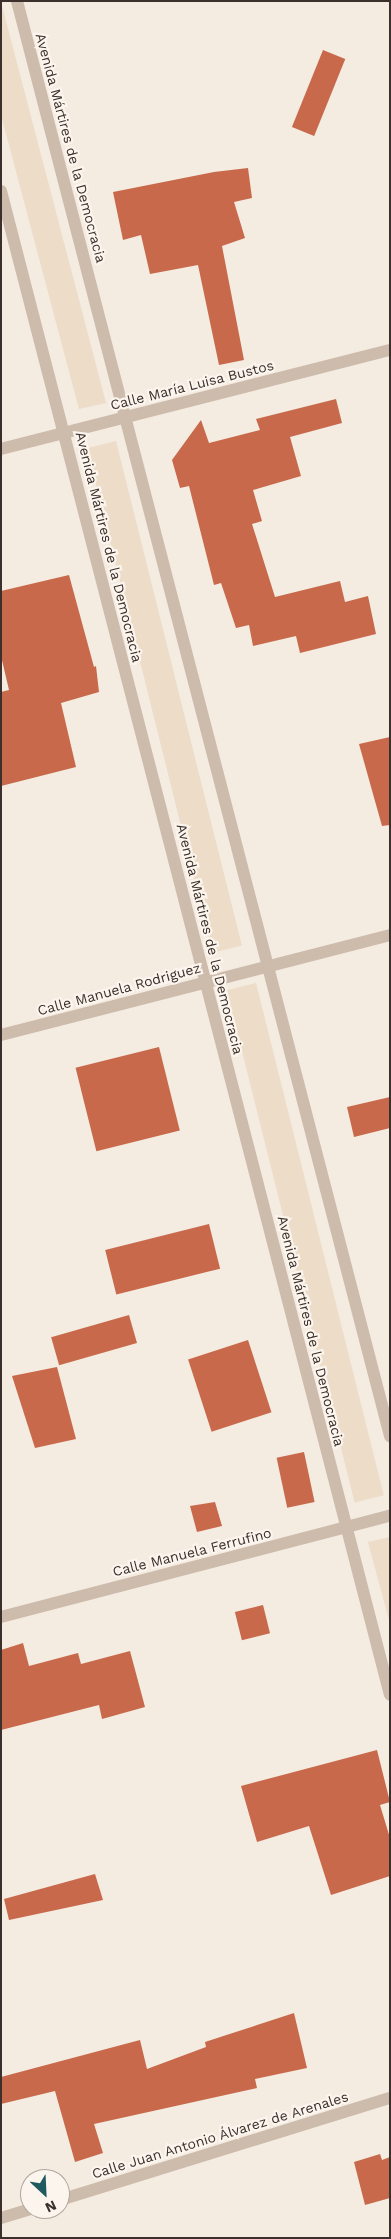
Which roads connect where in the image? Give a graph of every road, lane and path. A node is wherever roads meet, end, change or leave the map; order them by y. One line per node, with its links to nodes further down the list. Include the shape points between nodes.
1 (17, 1): 4 (street, Avenida Mártires de la Democracia)
2 (1, 191): 5 (street, Avenida Mártires de la Democracia)
3 (390, 350): 4 (street, Calle María Luisa Bustos)
4 (126, 418): 5 (street, Calle María Luisa Bustos); 8 (street, Avenida Mártires de la Democracia)
5 (64, 432): 6 (street, Calle María Luisa Bustos); 9 (street, Avenida Mártires de la Democracia)
6 (1, 449)
7 (390, 936): 8 (street, Calle Manuela Rodriguez)
8 (267, 967): 9 (street, Calle Manuela Rodriguez); 11 (street, Avenida Mártires de la Democracia)
9 (206, 982): 10 (street, Calle Manuela Rodriguez); 13 (street, Avenida Mártires de la Democracia)
10 (1, 1035)
11 (390, 1436)
12 (390, 1516): 13 (street, Calle Manuela Ferrufino)
13 (346, 1528): 14 (street, Calle Manuela Ferrufino); 15 (street, Avenida Mártires de la Democracia)
14 (1, 1617)
15 (390, 1695)
16 (390, 2098): 17 (street, Calle Juan Antonio Álvarez de Arenales)
17 (70, 2197)
18 (20, 2212): 19 (street)
19 (1, 2218)

